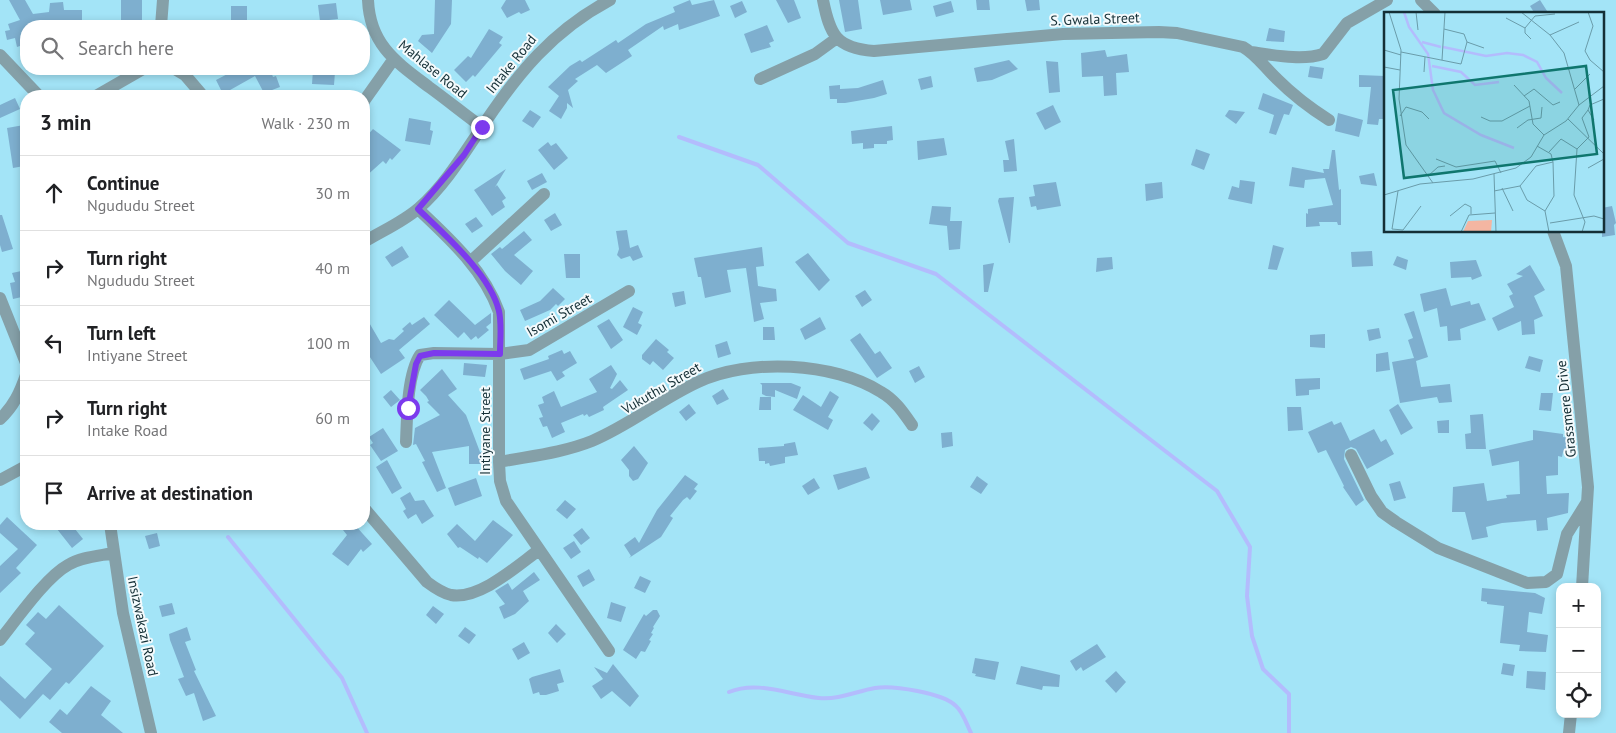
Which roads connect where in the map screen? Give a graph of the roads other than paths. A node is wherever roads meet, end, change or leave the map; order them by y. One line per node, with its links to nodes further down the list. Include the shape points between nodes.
1 (163, 0): 8 (street)
2 (368, 0): 9 (street, Mahlase Road)
3 (610, 0): 23 (street, Intake Road, via 547,42 526,64)
4 (823, 0): 11 (street)
5 (1387, 0): 12 (street, via 1346,23 1323,54)
6 (1421, 0): 7 (street)
7 (1433, 12)
8 (161, 20)
9 (370, 20)
10 (370, 21): 14 (street, Mahlase Road)
11 (836, 38): 12 (street, S. Gwala Street, via 850,48 874,51 1063,34 1159,32 1204,38 1243,47); 17 (street, via 815,54)
12 (1251, 52): 22 (street, S. Gwala Street, via 1292,94)
13 (0, 55): 18 (street)
14 (393, 60): 21 (street); 23 (street, Mahlase Road)
15 (133, 75): 19 (street)
16 (184, 75): 20 (street)
17 (760, 79)
18 (33, 90)
19 (106, 90)
20 (198, 90)
21 (370, 93)
22 (1330, 120)
23 (482, 127): 25 (street, Intake Road, via 464,155)
24 (544, 194): 28 (street)
25 (418, 209): 27 (street, Intake Road); 28 (street, Intiyane Street)
26 (1553, 232): 41 (street, Grassmere Drive, via 1566,266 1585,447)
27 (370, 238)
28 (470, 262): 32 (street, Intiyane Street, via 493,296 499,312)
29 (629, 290): 32 (street, Isomi Street, via 529,350)
30 (0, 299): 31 (street)
31 (20, 348)
32 (500, 354): 36 (street, Isomi Street, via 434,353 420,356 408,408); 38 (street, Intiyane Street)
33 (20, 388): 34 (street, via 14,402)
34 (0, 419)
35 (912, 425): 38 (street, Vukuthu Street, via 881,391 847,377 779,366 746,367 726,370 697,382 619,429 590,442 554,453)
36 (406, 442)
37 (1351, 455): 41 (street, via 1370,496 1382,512 1430,544 1527,583 1546,582 1557,574 1567,534)
38 (499, 462): 44 (street, Intiyane Street, via 506,501)
39 (20, 469): 40 (street)
40 (0, 480)
41 (1587, 502): 46 (street, Grassmere Drive)
42 (370, 515): 44 (street, via 427,582 452,595 478,590)
43 (111, 530): 45 (street, Insizwakazi Road)
44 (539, 550): 48 (street, Intiyane Street)
45 (114, 553): 47 (street, via 67,565); 50 (street, Insizwakazi Road)
46 (1582, 583)
47 (0, 640)
48 (609, 650)
49 (1571, 718): 51 (street)
50 (151, 733)
51 (1569, 733)

